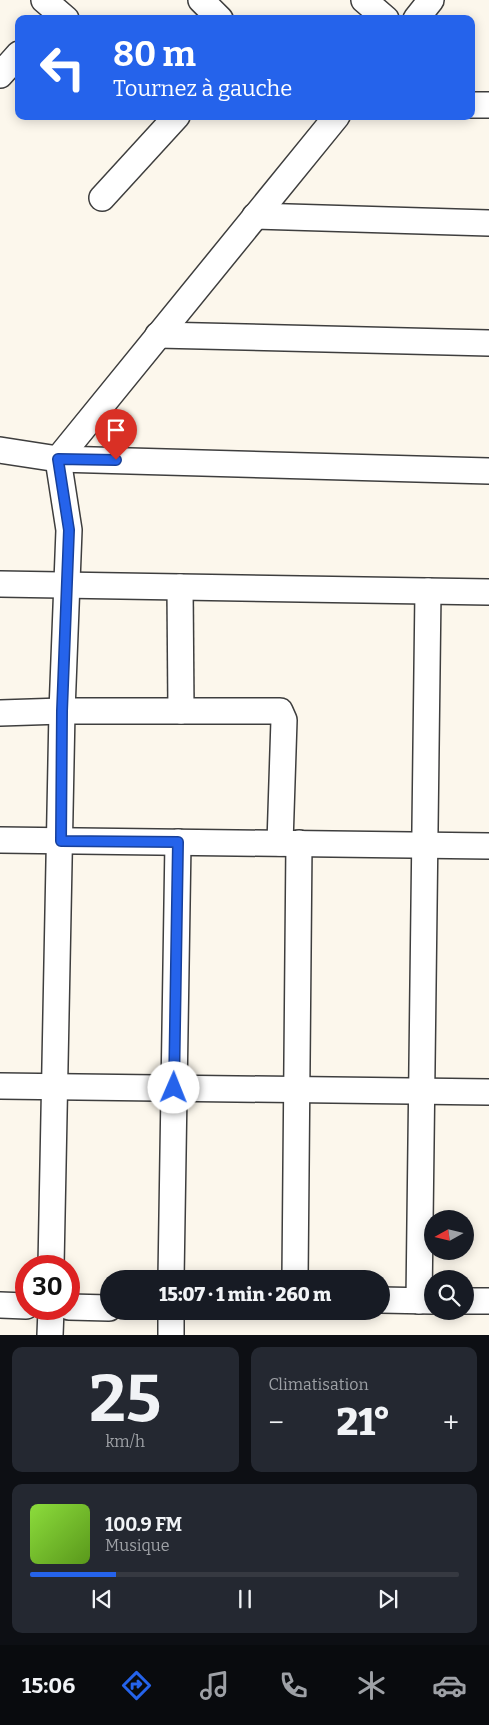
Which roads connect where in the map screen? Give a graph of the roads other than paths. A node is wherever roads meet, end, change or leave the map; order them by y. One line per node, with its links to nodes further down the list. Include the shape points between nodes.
1 (200, 0): 4 (street)
2 (364, 0): 5 (street)
3 (431, 0): 6 (street)
4 (216, 15)
5 (381, 15)
6 (419, 15)
7 (15, 58): 8 (street)
8 (0, 75)
9 (475, 104): 10 (street)
10 (489, 105)
11 (172, 120): 13 (street)
12 (330, 120): 14 (street)
13 (102, 198)
14 (255, 216): 15 (street); 16 (street)
15 (489, 223)
16 (158, 335): 17 (street); 19 (street)
17 (489, 343)
18 (0, 450): 19 (street)
19 (58, 459): 20 (street); 22 (street, via 69,530)
20 (489, 471)
21 (0, 584): 22 (street)
22 (66, 585): 23 (street); 26 (street)
23 (180, 587): 24 (street); 27 (street)
24 (428, 591): 25 (street); 33 (street)
25 (489, 592)
26 (62, 711): 27 (street); 28 (street); 30 (street)
27 (181, 711): 32 (street, via 280,711 284,720)
28 (0, 713)
29 (0, 840): 30 (street)
30 (61, 841): 31 (street); 36 (street)
31 (178, 842): 32 (street); 37 (street)
32 (289, 843): 33 (street); 38 (street)
33 (424, 845): 34 (street); 39 (street)
34 (489, 846)
35 (0, 1086): 36 (street)
36 (55, 1087): 37 (street); 41 (street)
37 (174, 1088): 38 (street); 42 (street)
38 (297, 1090): 39 (street); 43 (street)
39 (422, 1091): 40 (street); 44 (street)
40 (489, 1092)
41 (52, 1255)
42 (171, 1270)
43 (295, 1270)
44 (425, 1270)
45 (390, 1300): 46 (street)
46 (424, 1301)
47 (474, 1301): 48 (street)
48 (489, 1301)
49 (0, 1305): 50 (street)
50 (15, 1306)
51 (80, 1307): 52 (street)
52 (100, 1308)
53 (50, 1320): 55 (street)
54 (171, 1320): 56 (street)
55 (50, 1335)
56 (170, 1335)

